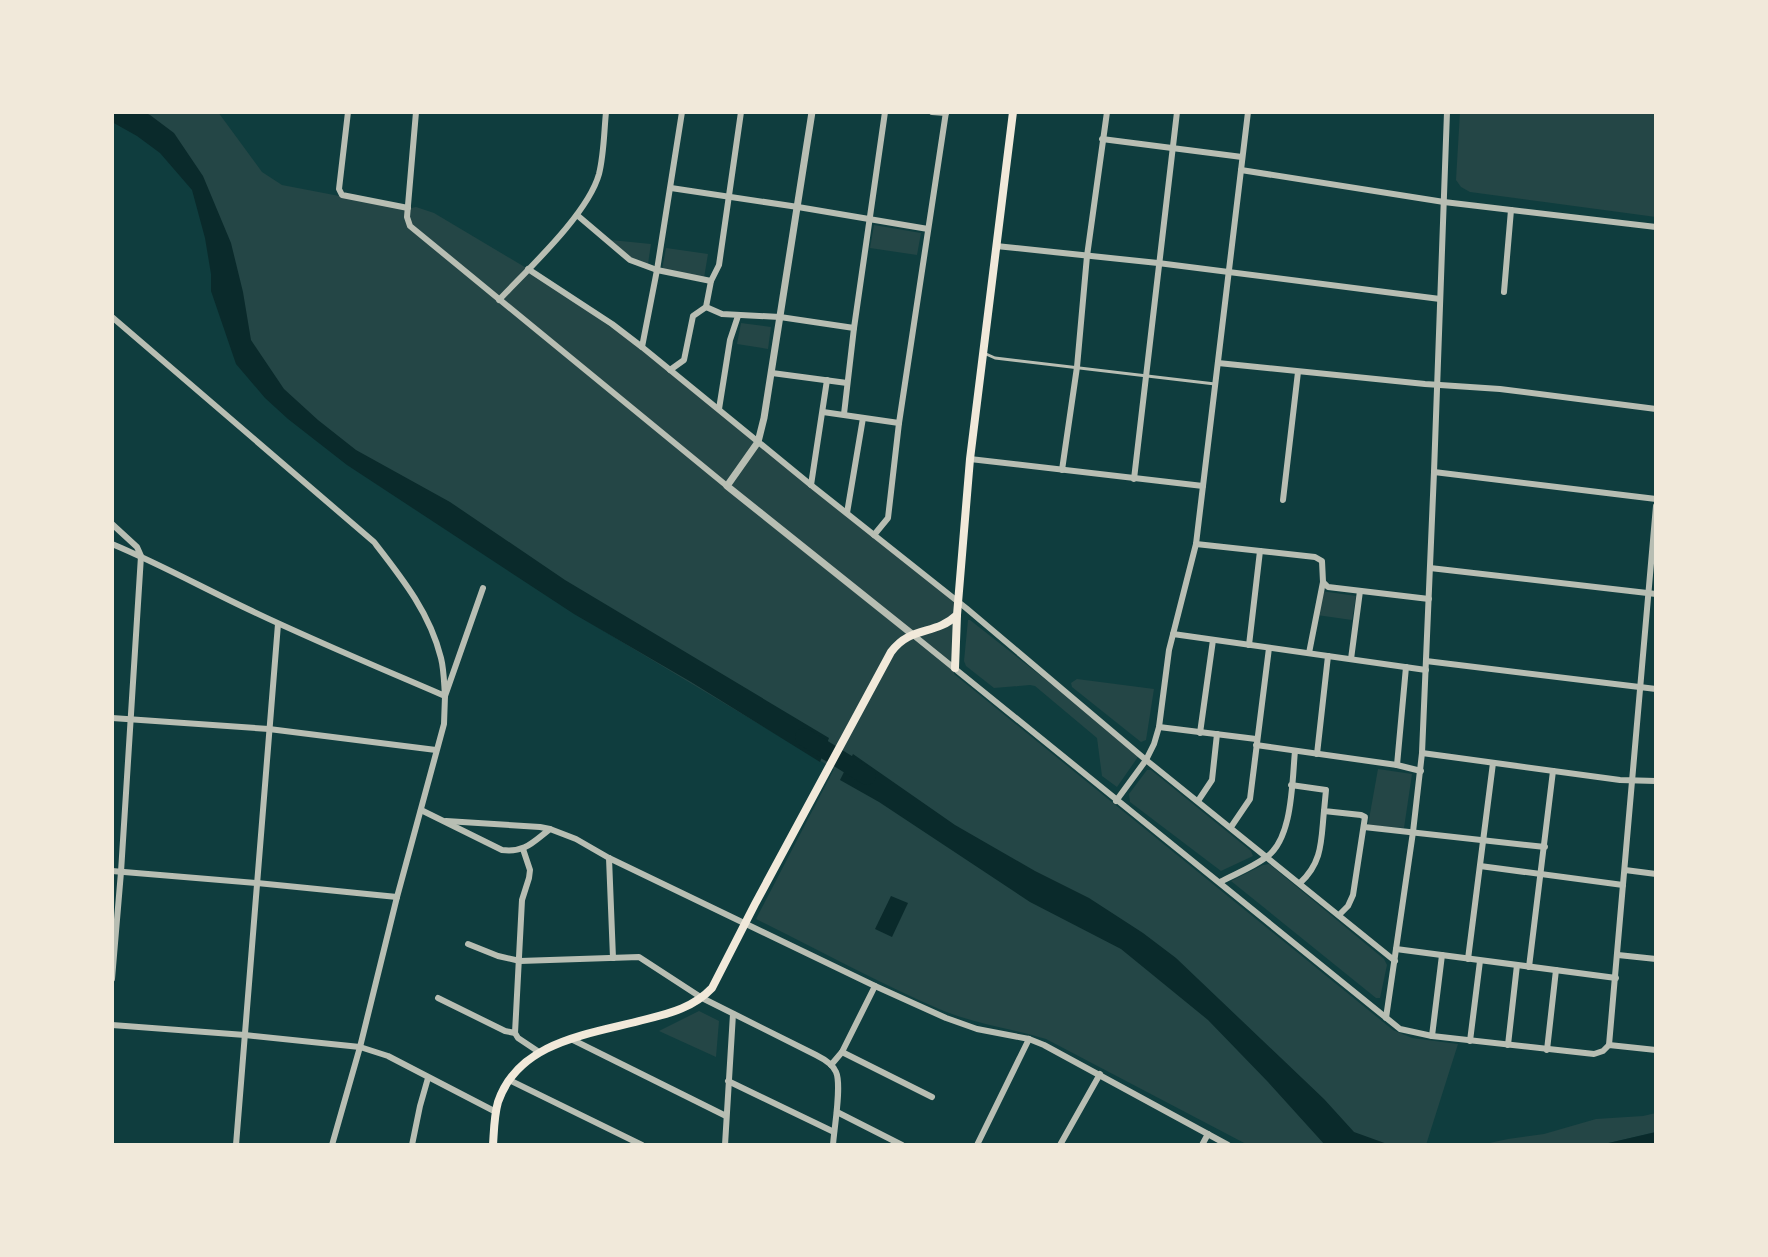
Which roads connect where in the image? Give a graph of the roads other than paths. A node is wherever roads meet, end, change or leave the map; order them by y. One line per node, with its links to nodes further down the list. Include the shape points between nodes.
1 (348, 112): 23 (street, via 342,195)
2 (416, 112): 23 (street)
3 (606, 112): 25 (street, via 599,171)
4 (682, 112): 19 (street)
5 (741, 112): 20 (street)
6 (812, 112): 22 (street)
7 (885, 112): 26 (street)
8 (932, 112): 14 (street)
9 (1013, 112): 29 (main road)
10 (1107, 112): 15 (street)
11 (1177, 112): 16 (street)
12 (1248, 112): 17 (street)
13 (1447, 112): 21 (street)
14 (947, 113): 28 (street)
15 (1102, 139): 16 (street); 30 (street)
16 (1173, 149): 17 (street); 31 (street)
17 (1242, 157): 18 (street)
18 (1241, 170): 21 (street); 34 (street)
19 (671, 188): 20 (street); 33 (street)
20 (730, 197): 22 (street); 35 (street, via 719,265)
21 (1444, 202): 24 (street); 37 (street)
22 (798, 207): 26 (street); 42 (street)
23 (408, 208): 38 (street, via 413,230)
24 (1511, 210): 27 (street); 36 (street)
25 (577, 215): 32 (street); 33 (street, via 630,260)
26 (869, 220): 28 (street); 43 (street)
27 (1656, 227)
28 (928, 229): 61 (street)
29 (996, 246): 30 (street); 45 (main road)
30 (1087, 256): 31 (street); 47 (street)
31 (1158, 263): 34 (street); 51 (street)
32 (528, 269): 38 (street); 44 (street)
33 (657, 270): 35 (street); 44 (street)
34 (1228, 273): 37 (street); 46 (street)
35 (711, 281): 39 (street)
36 (1504, 292)
37 (1440, 299): 55 (street)
38 (499, 300): 68 (street)
39 (706, 307): 40 (street); 48 (street, via 693,316 684,360)
40 (738, 316): 42 (street); 56 (street)
41 (112, 317): 103 (street, via 374,542 409,586 432,628)
42 (780, 317): 43 (street); 50 (street)
43 (854, 328): 53 (street)
44 (642, 347): 48 (street)
45 (983, 353): 47 (lane); 63 (main road)
46 (1218, 363): 49 (street); 54 (street)
47 (1077, 367): 51 (lane); 64 (street)
48 (670, 370): 56 (street)
49 (1298, 372): 55 (street); 71 (street)
50 (772, 373): 52 (street); 62 (street)
51 (1146, 376): 54 (lane); 66 (street)
52 (827, 380): 53 (street); 58 (street)
53 (847, 383): 59 (street)
54 (1215, 384): 69 (street)
55 (1437, 385): 57 (street); 65 (street)
56 (719, 409): 62 (street)
57 (1656, 409)
58 (823, 412): 59 (street); 67 (street)
59 (844, 414): 60 (street)
60 (863, 418): 61 (street); 73 (street)
61 (899, 423): 75 (street, via 888,518)
62 (758, 442): 67 (street); 68 (street)
63 (970, 459): 64 (street); 86 (main road)
64 (1062, 470): 66 (street)
65 (1434, 472): 70 (street); 80 (street)
66 (1134, 479): 69 (street)
67 (811, 485): 73 (street)
68 (727, 486): 89 (street)
69 (1203, 486): 77 (street)
70 (1656, 499)
71 (1283, 500)
72 (1656, 506): 84 (street)
73 (847, 513): 75 (street)
74 (112, 524): 79 (street)
75 (874, 535): 86 (street)
76 (112, 544): 79 (street)
77 (1196, 544): 78 (street); 90 (street)
78 (1260, 551): 81 (street, via 1315,557 1322,561); 92 (street)
79 (141, 556): 88 (street); 105 (street)
80 (1430, 568): 84 (street); 85 (street)
81 (1323, 582): 83 (street); 94 (street)
82 (483, 588): 103 (street)
83 (1360, 591): 85 (street); 96 (street)
84 (1652, 594): 101 (street)
85 (1429, 599): 97 (street)
86 (958, 602): 87 (main road); 115 (street)
87 (957, 615): 89 (main road, via 947,624); 99 (main road)
88 (278, 624): 103 (street); 107 (street)
89 (912, 634): 99 (street); 149 (main road, via 891,652)
90 (1173, 634): 91 (street); 106 (street)
91 (1213, 640): 92 (street); 108 (street)
92 (1249, 645): 93 (street)
93 (1269, 648): 94 (street); 110 (street)
94 (1309, 653): 95 (street)
95 (1328, 656): 96 (street); 114 (street)
96 (1351, 659): 98 (street)
97 (1426, 661): 100 (street); 101 (street)
98 (1406, 667): 100 (street); 117 (street)
99 (955, 668): 123 (street)
100 (1426, 670): 113 (street)
101 (1641, 687): 102 (street); 120 (street)
102 (1656, 689)
103 (445, 696): 111 (street)
104 (112, 718): 105 (street)
105 (131, 719): 107 (street); 140 (street)
106 (1159, 727): 108 (street); 115 (street)
107 (269, 729): 111 (street); 144 (street)
108 (1200, 733): 109 (street)
109 (1217, 734): 110 (street); 124 (street, via 1212,780)
110 (1256, 742): 112 (street); 128 (street, via 1250,799)
111 (436, 750): 125 (street)
112 (1295, 751): 114 (street); 122 (street)
113 (1422, 753): 116 (street); 118 (street)
114 (1317, 754): 117 (street)
115 (1146, 760): 123 (street); 124 (street)
116 (1493, 763): 119 (street); 132 (street)
117 (1397, 765): 118 (street)
118 (1421, 771): 131 (street)
119 (1553, 771): 120 (street); 133 (street)
120 (1632, 781): 121 (street); 138 (street)
121 (1656, 781)
122 (1291, 785): 126 (street, via 1326,790); 135 (street, via 1282,840)
123 (1116, 801): 143 (street)
124 (1198, 801): 128 (street)
125 (421, 810): 127 (street); 147 (street)
126 (1324, 811): 129 (street, via 1365,817); 145 (street, via 1317,860)
127 (445, 821): 130 (street); 134 (street, via 502,850)
128 (1231, 827): 135 (street)
129 (1364, 827): 131 (street); 148 (street, via 1353,895)
130 (550, 829): 134 (street); 136 (street)
131 (1413, 832): 132 (street); 151 (street)
132 (1483, 840): 133 (street); 137 (street)
133 (1545, 847): 141 (street)
134 (523, 849): 157 (street, via 530,870 522,900)
135 (1268, 857): 143 (street); 145 (street)
136 (609, 858): 149 (street); 154 (street)
137 (1480, 866): 141 (street); 155 (street)
138 (1625, 870): 142 (street); 146 (street)
139 (112, 871): 140 (street)
140 (121, 872): 144 (street); 164 (street)
141 (1542, 873): 146 (street); 161 (street)
142 (1656, 874)
143 (1220, 882): 169 (street)
144 (257, 883): 147 (street); 172 (street)
145 (1300, 883): 148 (street)
146 (1623, 885): 153 (street)
147 (397, 897): 179 (street)
148 (1339, 915): 158 (street)
149 (746, 923): 165 (street); 167 (main road)
150 (468, 944): 157 (street)
151 (1396, 949): 152 (street); 158 (street)
152 (1442, 955): 155 (street); 173 (street)
153 (1618, 955): 156 (street); 163 (street)
154 (613, 958): 157 (street); 167 (street, via 639,957)
155 (1468, 959): 159 (street)
156 (1656, 959)
157 (520, 961): 171 (street)
158 (1395, 961): 169 (street)
159 (1480, 961): 160 (street); 176 (street)
160 (1517, 965): 161 (street); 177 (street)
161 (1529, 967): 162 (street)
162 (1556, 970): 163 (street); 180 (street)
163 (1616, 978): 178 (street)
164 (112, 979)
165 (875, 986): 175 (street, via 977,1029); 183 (street)
166 (438, 998): 171 (street)
167 (702, 998): 168 (street); 174 (main road, via 674,1012)
168 (733, 1014): 184 (street); 188 (street)
169 (1386, 1018): 173 (street, via 1406,1032)
170 (112, 1025): 172 (street)
171 (515, 1033): 182 (street)
172 (245, 1035): 179 (street); 195 (street)
173 (1432, 1036): 176 (street)
174 (571, 1039): 182 (main road); 192 (street)
175 (1029, 1039): 185 (street); 203 (street)
176 (1470, 1041): 177 (street)
177 (1508, 1045): 180 (street)
178 (1609, 1045): 180 (street, via 1594,1054); 181 (street)
179 (360, 1047): 186 (street); 196 (street)
180 (1547, 1050)
181 (1656, 1050)
182 (539, 1052): 187 (main road)
183 (842, 1052): 184 (street); 189 (street)
184 (831, 1065): 191 (street, via 837,1074)
185 (1100, 1074): 194 (street); 204 (street)
186 (428, 1078): 190 (street); 197 (street)
187 (509, 1080): 190 (main road); 199 (street)
188 (728, 1081): 192 (street); 193 (street)
189 (932, 1097)
190 (496, 1112): 198 (main road)
191 (837, 1112): 193 (street); 202 (street)
192 (726, 1116): 200 (street)
193 (834, 1132): 201 (street)
194 (1208, 1134): 205 (street); 206 (street)
195 (236, 1145)
196 (332, 1145)
197 (412, 1145)
198 (494, 1145)
199 (642, 1145)
200 (725, 1145)
201 (833, 1145)
202 (902, 1145)
203 (978, 1145)
204 (1060, 1145)
205 (1202, 1145)
206 (1228, 1145)

